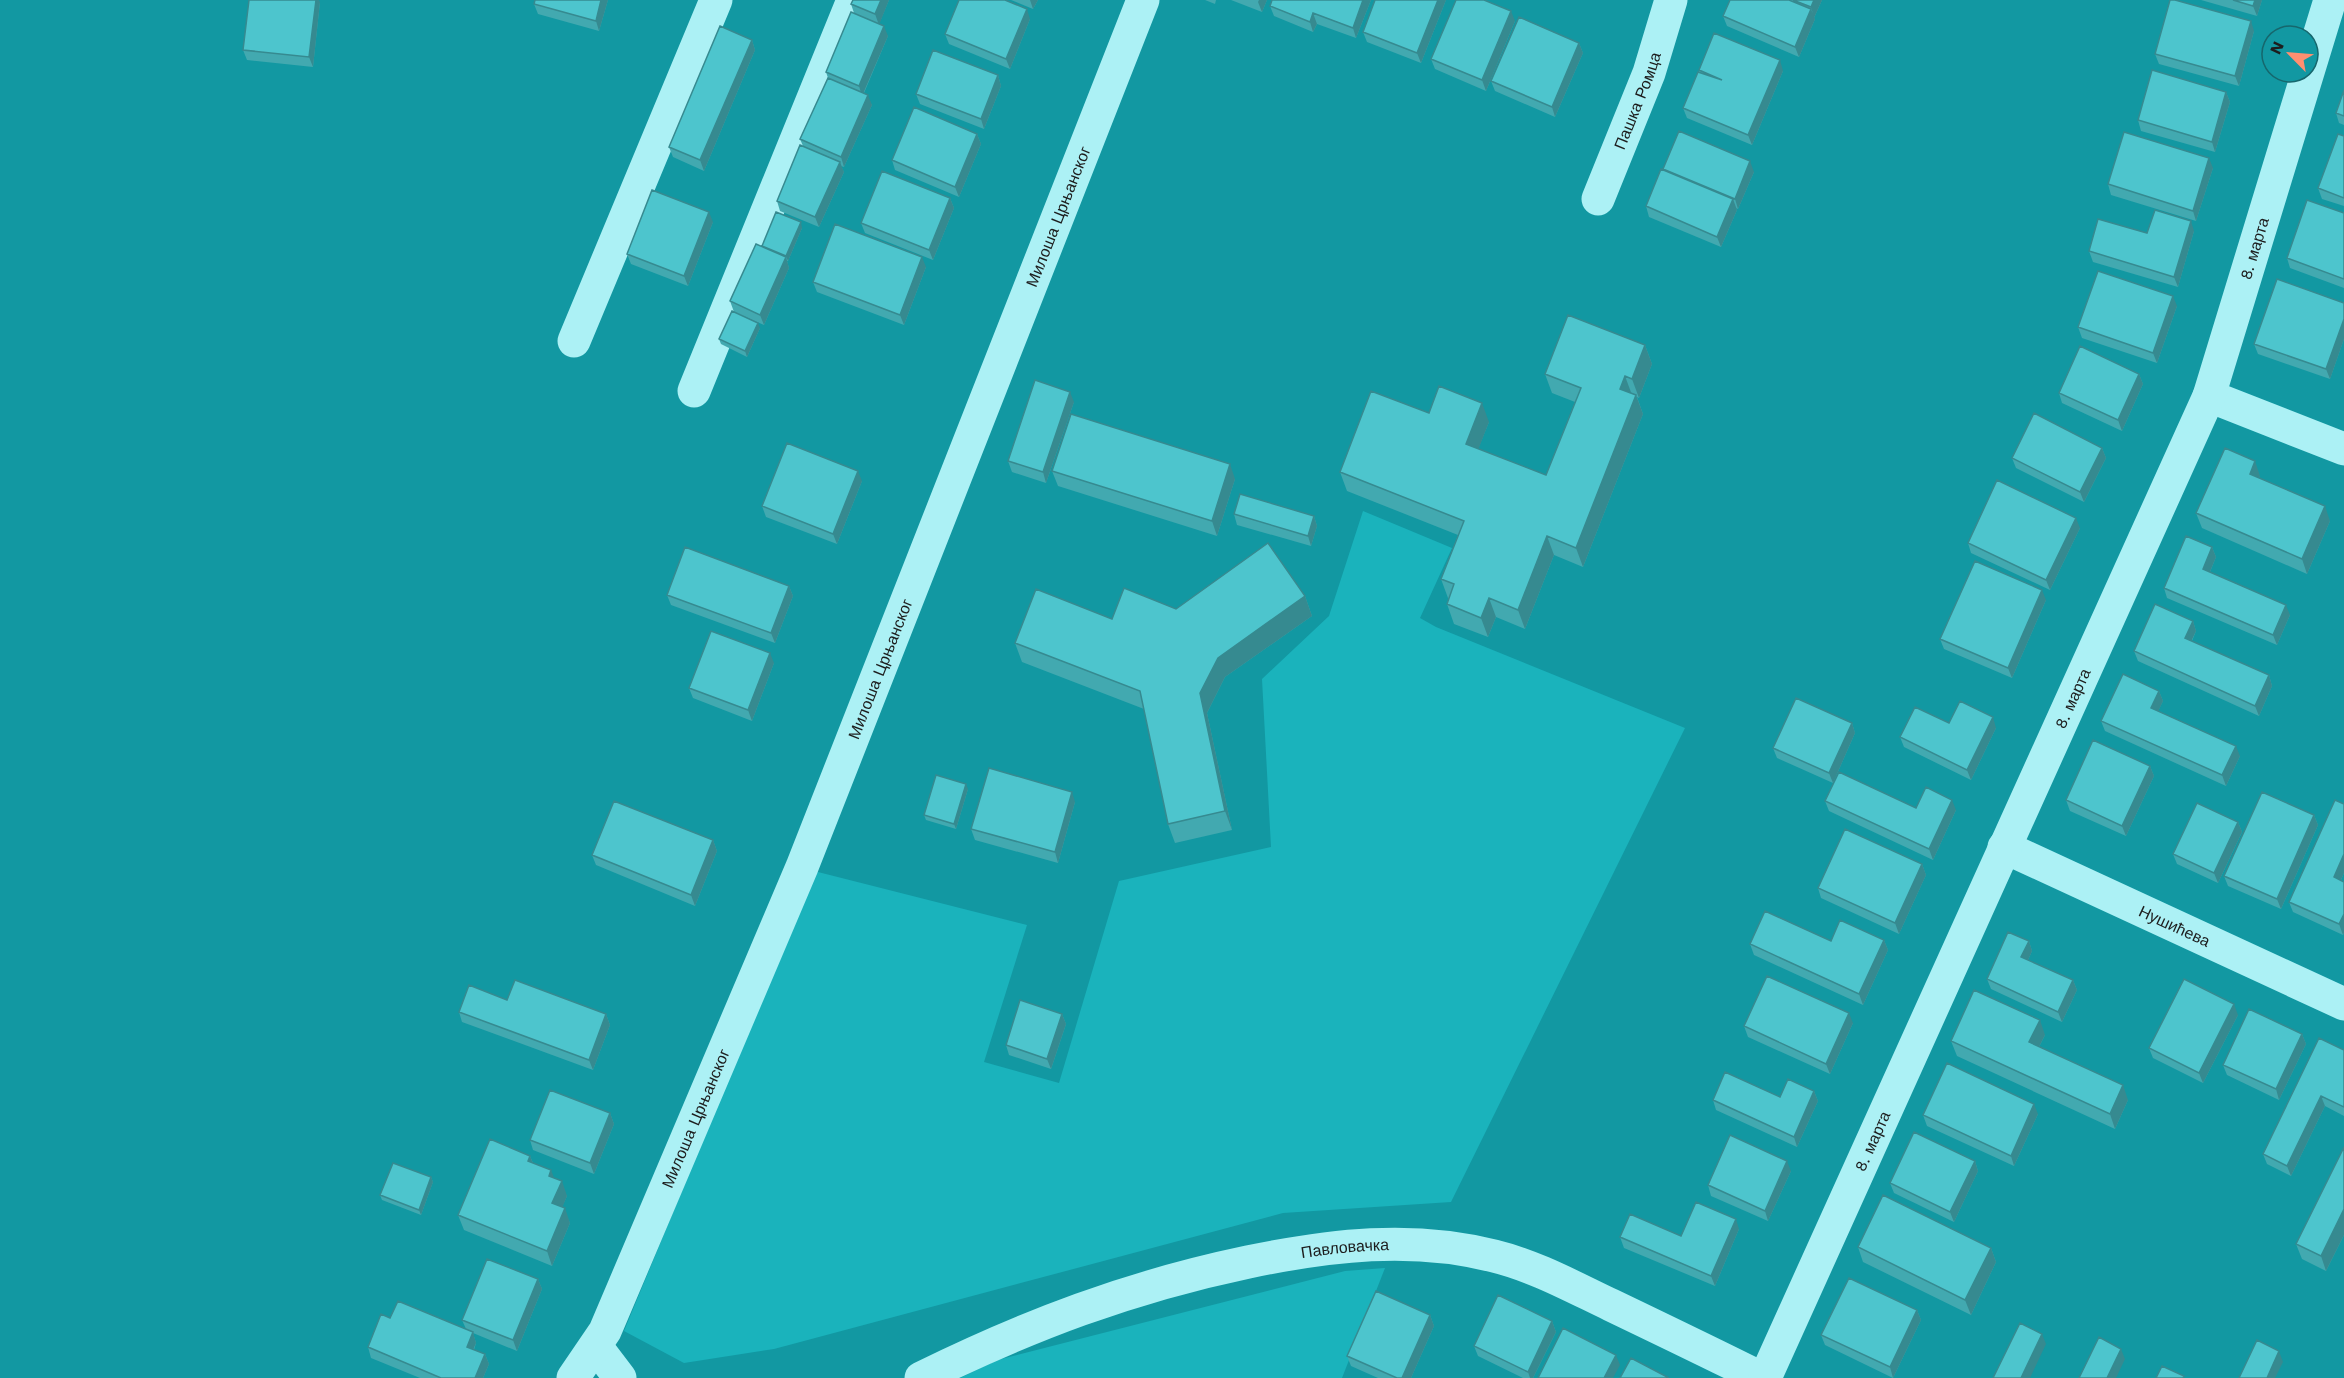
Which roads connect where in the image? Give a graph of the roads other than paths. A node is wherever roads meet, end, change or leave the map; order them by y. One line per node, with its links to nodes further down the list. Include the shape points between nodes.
1 (716, 0): 7 (street)
2 (853, 0): 8 (street)
3 (1143, 0): 13 (street, Милоша Црњанског)
4 (1671, 0): 6 (street, Пашка Ромца, via 1649,74)
5 (2330, 0): 9 (street, 8. марта)
6 (1599, 199)
7 (574, 341)
8 (694, 391)
9 (2209, 396): 10 (street); 11 (street, 8. марта)
10 (2344, 449)
11 (2004, 847): 12 (street, Нушићева); 16 (street, 8. марта)
12 (2344, 1004)
13 (605, 1360): 14 (street, Милоша Црњанског)
14 (573, 1378)
15 (921, 1378): 16 (street, Павловачка, via 994,1343 1124,1293 1276,1256 1367,1243 1443,1247 1519,1263)
16 (1763, 1378)

